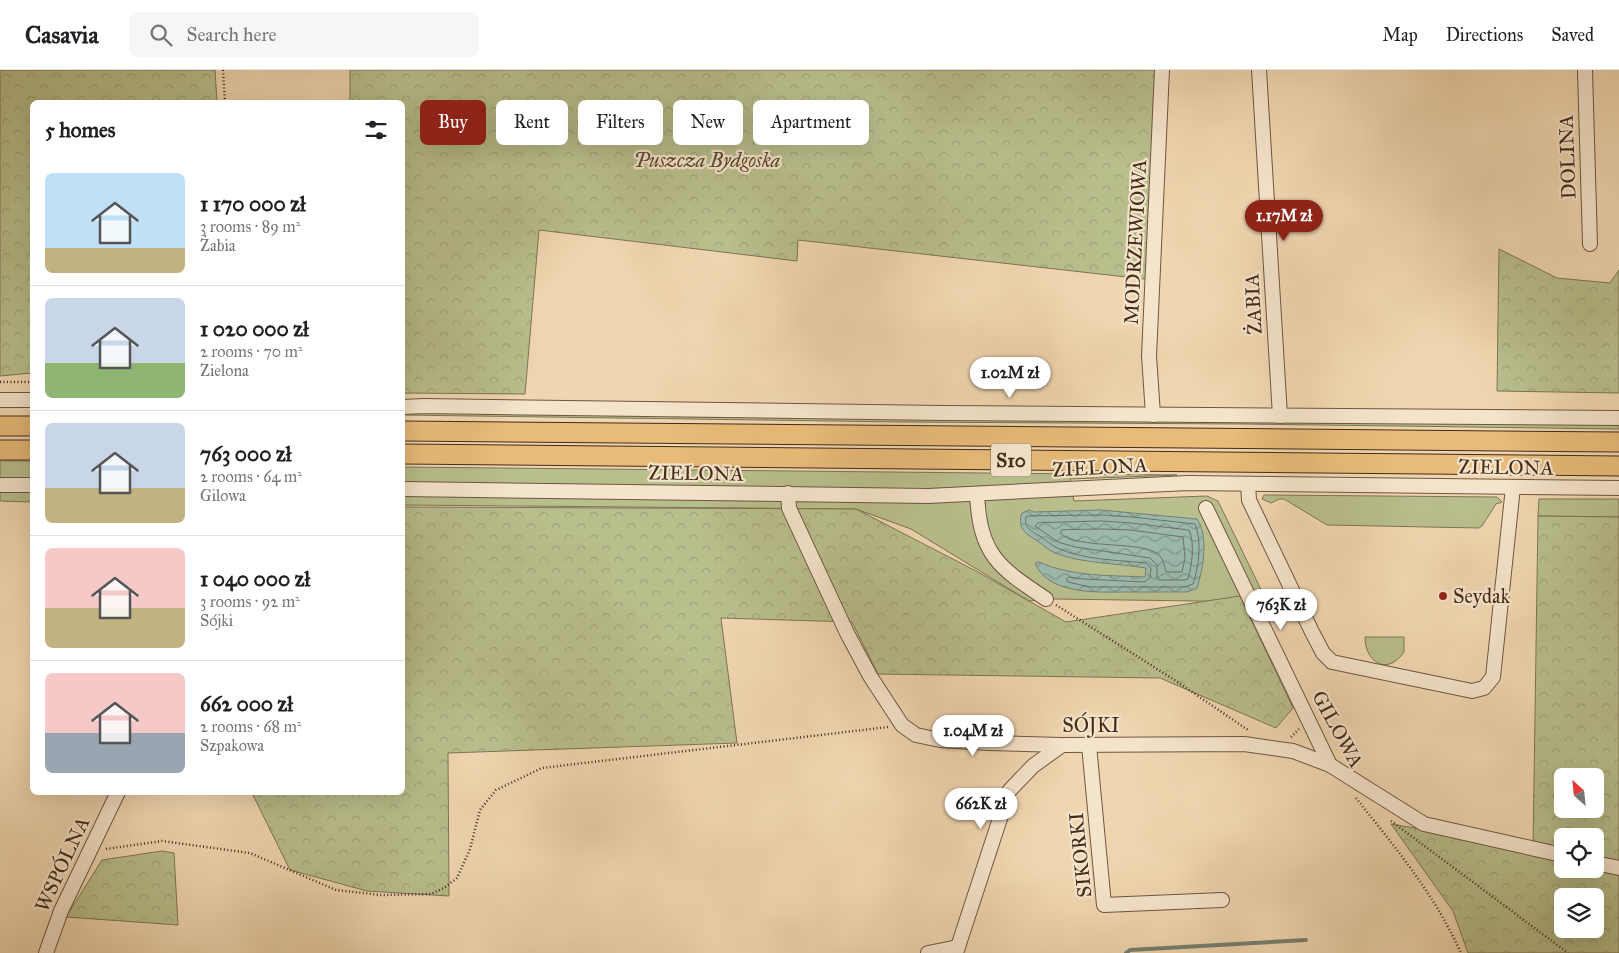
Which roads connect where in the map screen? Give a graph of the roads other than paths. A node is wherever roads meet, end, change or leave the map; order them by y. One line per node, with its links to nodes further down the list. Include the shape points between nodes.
1 (1162, 70): 8 (street, MODRZEWIOWA, via 1149,356)
2 (1259, 70): 9 (street, ŻABIA)
3 (1585, 70): 4 (street, DOLINA)
4 (1590, 244)
5 (0, 400): 6 (street)
6 (30, 400)
7 (405, 407): 8 (street)
8 (1153, 415): 9 (street)
9 (1280, 416): 10 (street)
10 (1619, 418)
11 (0, 426): 12 (highway)
12 (30, 426)
13 (405, 430): 14 (highway, S10)
14 (1619, 442)
15 (0, 450): 16 (highway)
16 (30, 450)
17 (405, 454): 18 (highway, S10)
18 (1619, 466)
19 (1248, 484): 22 (street, ZIELONA); 22 (street, via 1249,500 1312,632 1332,662 1472,691 1484,688 1492,677); 26 (street, ZIELONA, via 1188,483)
20 (0, 485): 21 (street)
21 (30, 485)
22 (1513, 487): 23 (street, ZIELONA)
23 (1619, 488)
24 (405, 489): 25 (street, ZIELONA)
25 (788, 493): 26 (street, ZIELONA); 29 (street, SÓJKI, via 790,508 847,634 902,725 916,735 940,740)
26 (977, 494): 28 (street, via 982,536 990,551 1001,566)
27 (1206, 508): 31 (street, GILOWA)
28 (1046, 599)
29 (1062, 745): 30 (street, SÓJKI); 37 (street, via 1033,766 1009,791)
30 (1089, 745): 31 (street, SÓJKI, via 1244,744 1292,750); 36 (street, SIKORKI, via 1104,905)
31 (1330, 765): 33 (street, SÓJKI, via 1424,824)
32 (117, 795): 38 (street, WSPÓLNA, via 61,911)
33 (1554, 853)
34 (1604, 865): 35 (street)
35 (1619, 868)
36 (1222, 900)
37 (957, 950): 39 (street)
38 (46, 953)
39 (928, 953)

